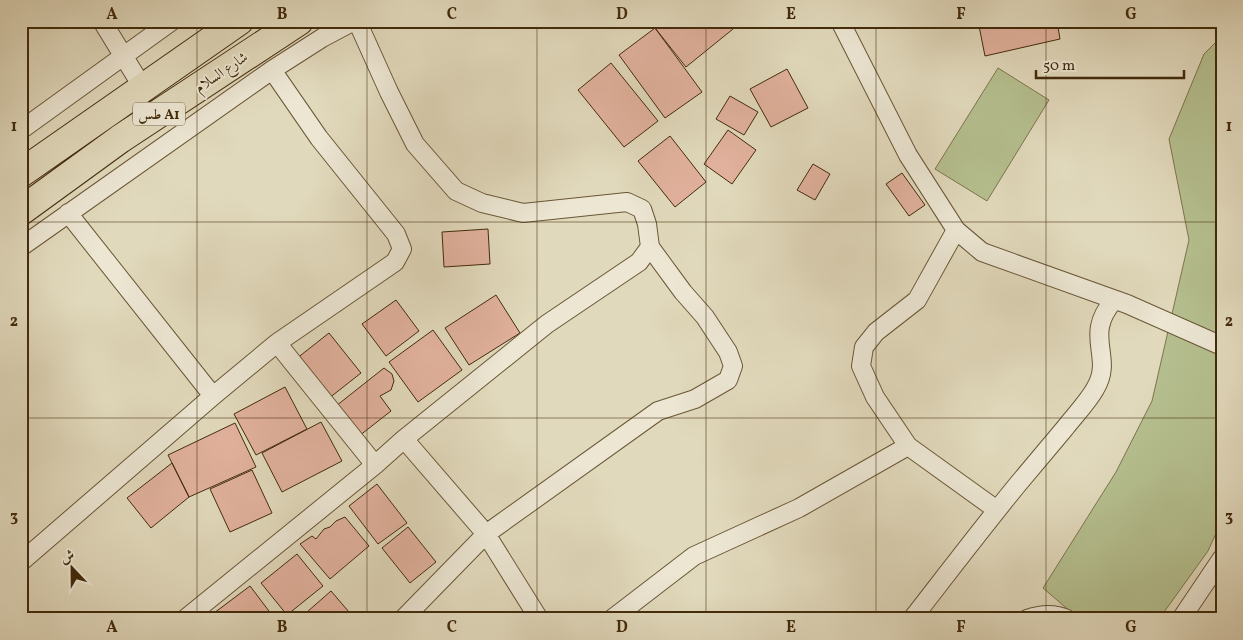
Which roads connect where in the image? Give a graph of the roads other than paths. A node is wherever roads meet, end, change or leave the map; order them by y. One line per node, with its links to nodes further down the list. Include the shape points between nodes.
1 (102, 21): 7 (street)
2 (172, 21): 7 (street)
3 (239, 21): 9 (highway, شارع السلام)
4 (299, 21): 12 (highway, شارع السلام / طس A1, via 120,140)
5 (355, 21): 8 (street); 16 (street, via 416,144 456,191 482,203 523,213 627,202 642,210 648,224)
6 (840, 21): 14 (street, via 908,155)
7 (123, 57): 9 (street); 10 (street)
8 (272, 70): 13 (street); 18 (street, via 320,138 396,234 402,249 395,262)
9 (143, 88): 11 (highway, شارع السلام)
10 (21, 130)
11 (21, 173)
12 (21, 211)
13 (68, 213): 15 (street); 20 (street)
14 (956, 230): 17 (street, via 982,252); 22 (street, via 917,300 876,332 864,347 861,366 875,397)
15 (21, 247)
16 (650, 247): 21 (street, via 639,262 547,324); 25 (street, via 728,352 733,366 728,380 695,399 658,411)
17 (1114, 300): 19 (street); 24 (street, via 1106,309 1098,332 1102,367 1096,388)
18 (277, 343): 20 (street); 23 (street)
19 (1222, 346)
20 (212, 396): 27 (street)
21 (404, 439): 23 (street); 25 (street)
22 (908, 446): 24 (street); 31 (street, via 799,508 694,556)
23 (375, 465): 28 (street)
24 (997, 510): 32 (street)
25 (486, 534): 29 (street); 30 (street)
26 (1222, 558): 35 (street)
27 (21, 562)
28 (185, 619)
29 (403, 619)
30 (539, 619)
31 (612, 619)
32 (912, 619)
33 (1027, 619): 34 (street, via 1053,614)
34 (1067, 619)
35 (1181, 619)

